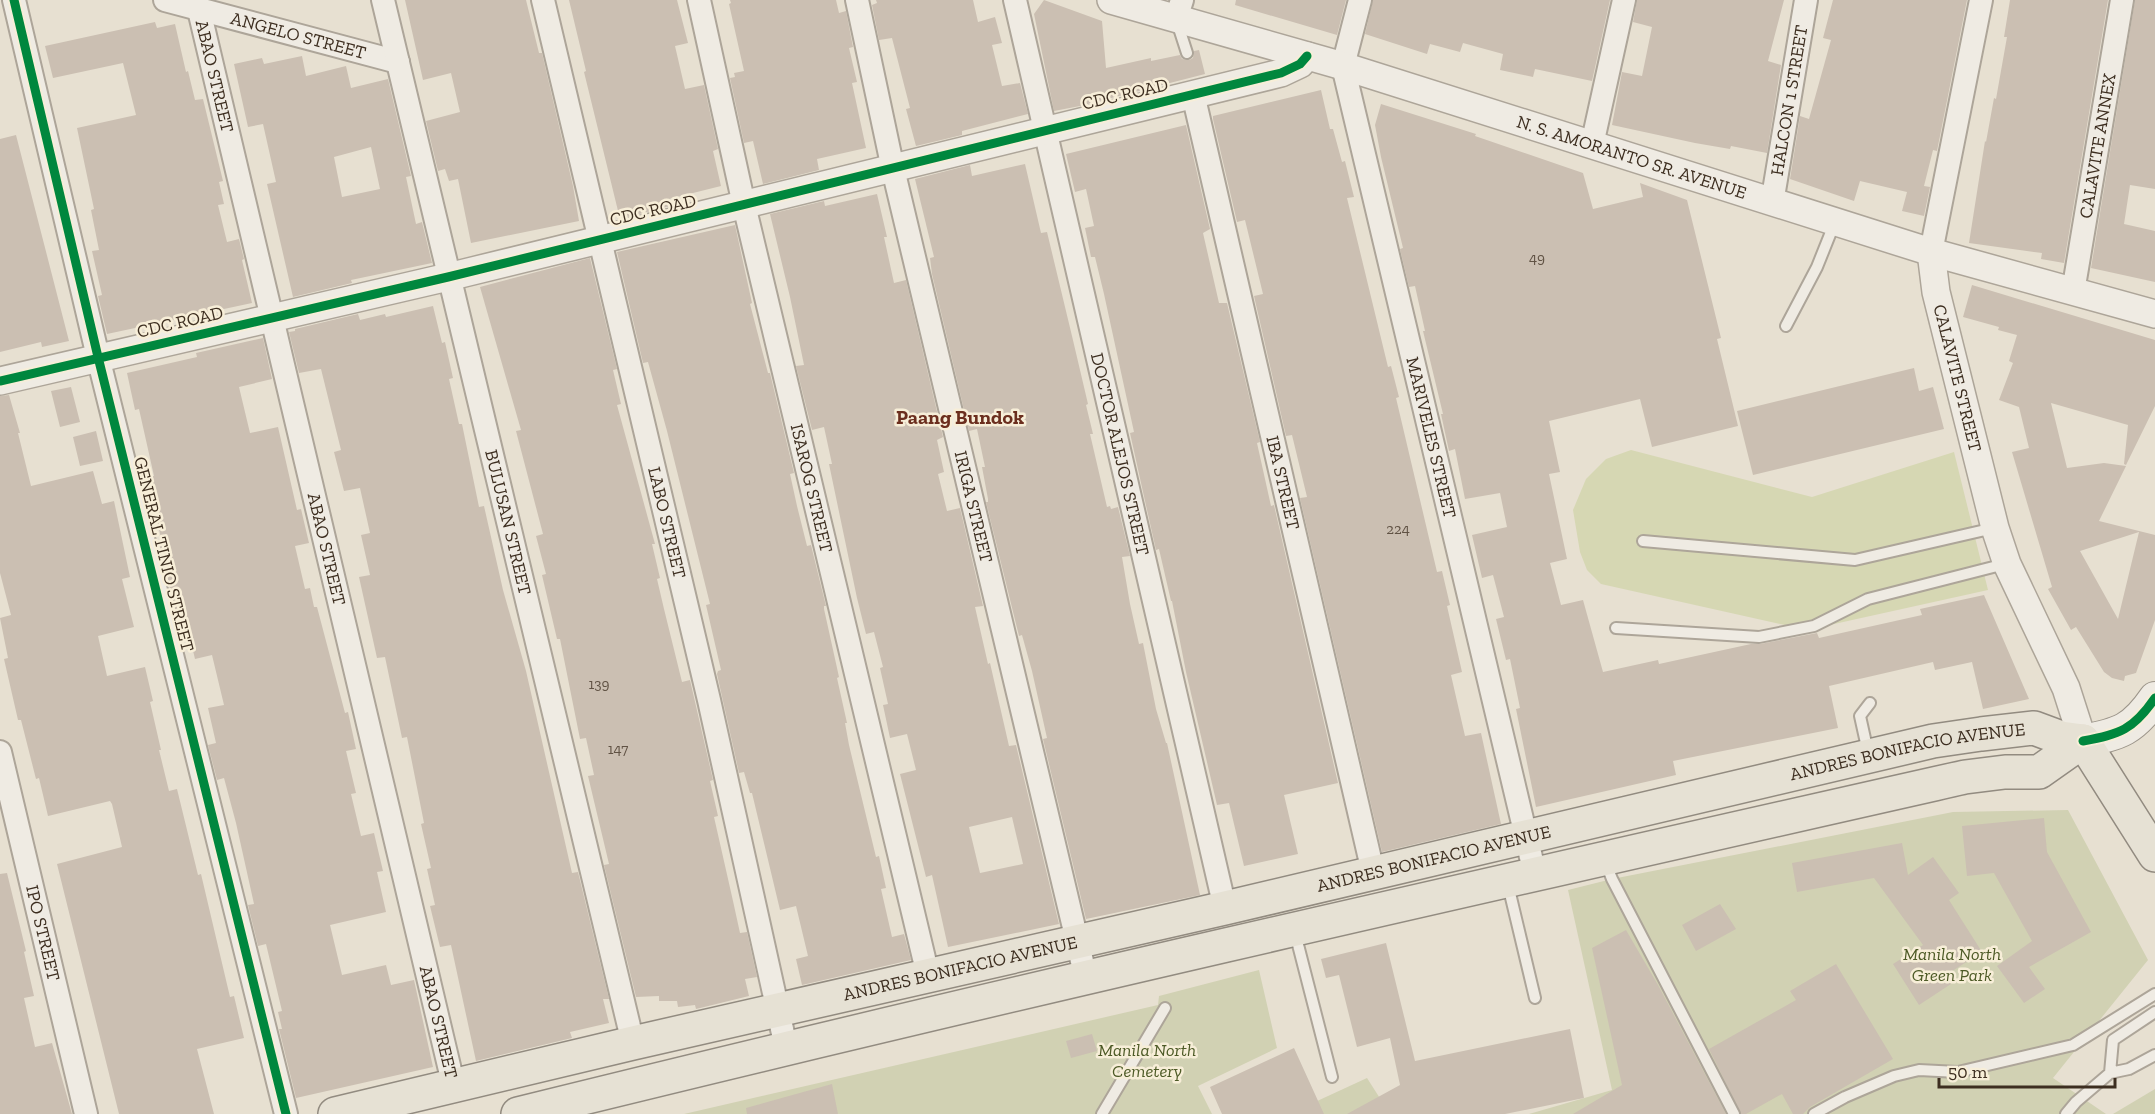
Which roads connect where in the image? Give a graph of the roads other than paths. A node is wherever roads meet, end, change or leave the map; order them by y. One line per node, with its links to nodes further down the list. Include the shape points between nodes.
1 (14, 0): 34 (street, GENERAL TINIO STREET)
2 (165, 0): 15 (street, ANGELO STREET)
3 (383, 0): 18 (street, BULUSAN STREET)
4 (543, 0): 27 (street, LABO STREET)
5 (699, 0): 25 (street, ISAROG STREET)
6 (857, 0): 23 (street, IRIGA STREET)
7 (1015, 0): 21 (street, DOCTOR ALEJOS STREET)
8 (1111, 0): 14 (street, N. S. AMORANTO SR. AVENUE)
9 (1360, 0): 19 (street, MARIVELES STREET)
10 (1624, 0): 22 (street)
11 (1806, 0): 24 (street, HALCON 1 STREET)
12 (1981, 0): 28 (street, CALAVITE STREET)
13 (2122, 0): 30 (street, CALAVITE ANNEX)
14 (1179, 9): 16 (lane); 17 (street, N. S. AMORANTO SR. AVENUE)
15 (199, 10): 18 (street, ANGELO STREET); 32 (street, ABAO STREET)
16 (1187, 53)
17 (1307, 56): 19 (street, N. S. AMORANTO SR. AVENUE); 20 (street, CDC ROAD, via 1281,73)
18 (398, 62): 29 (street, BULUSAN STREET)
19 (1343, 66): 22 (street, N. S. AMORANTO SR. AVENUE); 45 (street, MARIVELES STREET)
20 (1193, 90): 21 (street, CDC ROAD); 48 (street, IBA STREET)
21 (1045, 130): 23 (street, CDC ROAD); 50 (street, DOCTOR ALEJOS STREET)
22 (1592, 145): 24 (street, N. S. AMORANTO SR. AVENUE)
23 (893, 169): 25 (street, CDC ROAD); 52 (street, IRIGA STREET)
24 (1772, 203): 26 (street, N. S. AMORANTO SR. AVENUE)
25 (744, 205): 27 (street, CDC ROAD); 53 (street, ISAROG STREET)
26 (1836, 222): 28 (street, N. S. AMORANTO SR. AVENUE); 33 (lane)
27 (601, 239): 29 (street, CDC ROAD); 58 (street, LABO STREET)
28 (1931, 252): 30 (street, N. S. AMORANTO SR. AVENUE); 36 (street, CALAVITE STREET, via 1936,292)
29 (448, 277): 32 (street, CDC ROAD); 60 (street, BULUSAN STREET)
30 (2073, 292): 31 (street, N. S. AMORANTO SR. AVENUE)
31 (2155, 314)
32 (273, 317): 34 (street, CDC ROAD); 65 (street, ABAO STREET)
33 (1786, 326)
34 (98, 357): 35 (street, CDC ROAD); 67 (street, GENERAL TINIO STREET)
35 (0, 381)
36 (1995, 528): 37 (lane, via 1855,560); 38 (street, CALAVITE STREET)
37 (1643, 541)
38 (2007, 564): 39 (lane, via 1868,599 1814,626 1759,637); 42 (street, CALAVITE STREET, via 2066,688)
39 (1616, 628)
40 (2155, 698): 42 (main road, via 2140,719 2126,729)
41 (1870, 703): 44 (lane, via 1860,716)
42 (2083, 741): 44 (main road, ANDRES BONIFACIO AVENUE, via 2034,728 1933,741); 46 (main road); 47 (main road, ANDRES BONIFACIO AVENUE, via 2039,772 1965,777)
43 (0, 752): 66 (street, IPO STREET)
44 (1869, 757): 45 (main road, ANDRES BONIFACIO AVENUE)
45 (1526, 837): 48 (main road, ANDRES BONIFACIO AVENUE); 49 (street, MARIVELES STREET)
46 (2155, 855)
47 (1604, 859): 49 (main road, ANDRES BONIFACIO AVENUE); 71 (lane)
48 (1373, 872): 50 (main road, ANDRES BONIFACIO AVENUE)
49 (1521, 878): 51 (main road, ANDRES BONIFACIO AVENUE); 56 (lane)
50 (1225, 908): 52 (main road, ANDRES BONIFACIO AVENUE)
51 (1294, 930): 54 (main road, ANDRES BONIFACIO AVENUE); 64 (lane)
52 (1077, 941): 53 (main road, ANDRES BONIFACIO AVENUE); 54 (street, IRIGA STREET)
53 (928, 975): 58 (main road, ANDRES BONIFACIO AVENUE)
54 (1086, 978): 61 (main road, ANDRES BONIFACIO AVENUE)
55 (2155, 994): 72 (lane, via 2073,1045 1958,1072 1919,1070 1894,1076)
56 (1535, 998)
57 (1165, 1008): 70 (lane)
58 (778, 1010): 60 (main road, ANDRES BONIFACIO AVENUE); 61 (street, LABO STREET)
59 (2155, 1012): 63 (lane, via 2113,1040)
60 (633, 1043): 65 (main road, ANDRES BONIFACIO AVENUE)
61 (786, 1047): 69 (main road, ANDRES BONIFACIO AVENUE)
62 (2155, 1055): 63 (lane, via 2129,1069)
63 (2110, 1073): 73 (lane)
64 (1332, 1077)
65 (454, 1087): 68 (main road, ANDRES BONIFACIO AVENUE)
66 (86, 1114)
67 (286, 1114)
68 (335, 1114)
69 (518, 1114)
70 (1102, 1114)
71 (1734, 1114)
72 (1814, 1114)
73 (2066, 1114)

